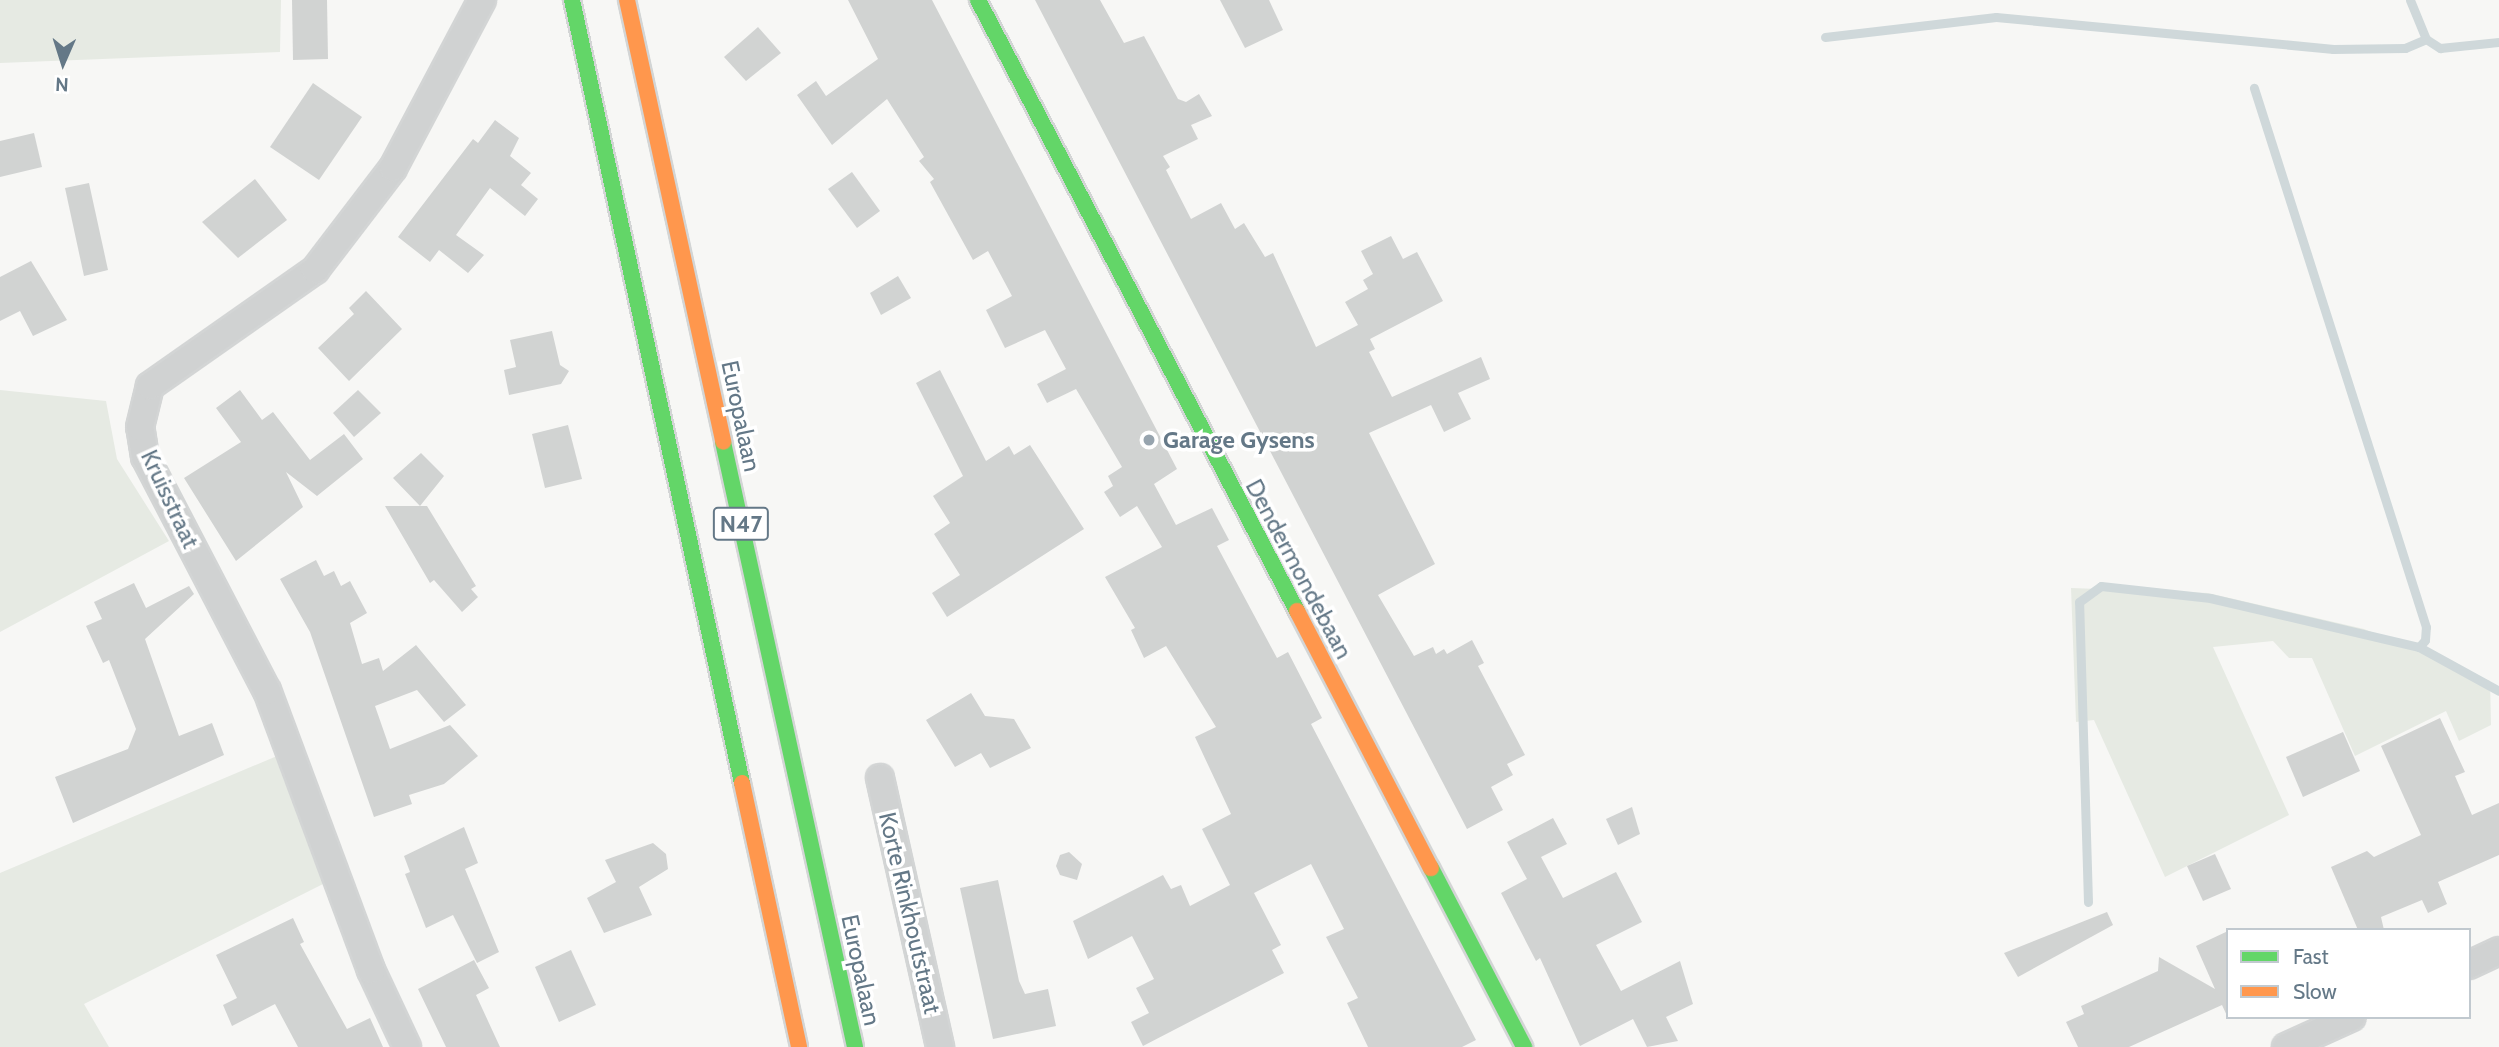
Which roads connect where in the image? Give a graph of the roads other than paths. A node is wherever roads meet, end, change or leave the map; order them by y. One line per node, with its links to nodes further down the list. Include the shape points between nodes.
1 (482, 0): 9 (street, Kruisstraat, via 393,168 315,270 150,386 140,427 145,457 267,691 371,970)
2 (572, 0): 10 (main road, N47)
3 (627, 0): 11 (main road, Europalaan / N47)
4 (978, 0): 13 (main road, Dendermondebaan)
5 (880, 778): 12 (street, Korte Rinkhoutstraat)
6 (2499, 951): 7 (street)
7 (2471, 964)
8 (2348, 1019): 14 (street)
9 (407, 1047)
10 (799, 1047)
11 (855, 1047)
12 (940, 1047)
13 (1524, 1047)
14 (2286, 1047)

